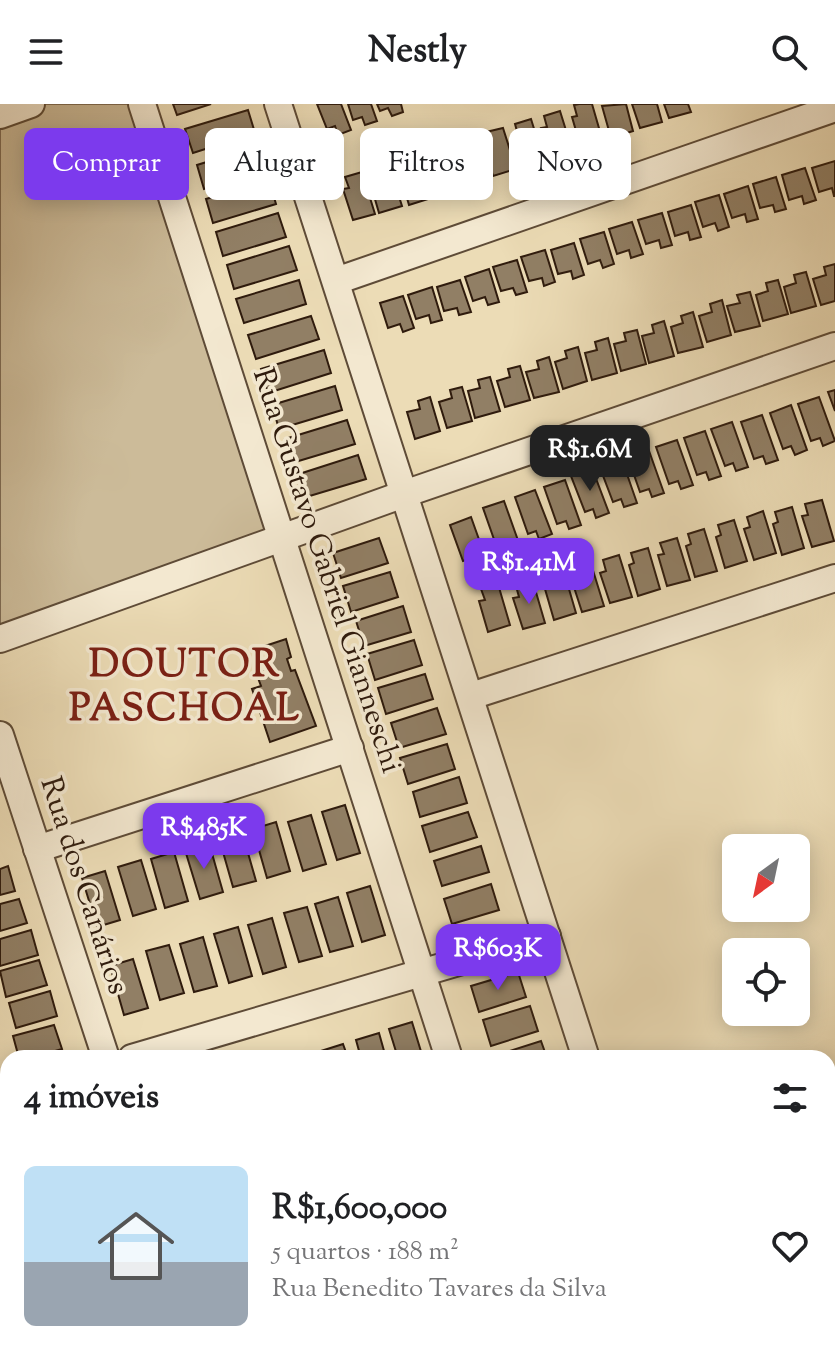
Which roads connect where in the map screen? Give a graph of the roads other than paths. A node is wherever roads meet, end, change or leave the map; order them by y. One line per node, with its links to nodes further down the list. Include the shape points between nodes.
1 (31, 104): 5 (street)
2 (142, 104): 9 (street, Rua Gustavo Gabriel Gianneschi)
3 (278, 104): 6 (street)
4 (835, 108): 6 (street)
5 (0, 115)
6 (336, 281): 8 (street)
7 (835, 346): 8 (street)
8 (404, 494): 9 (street); 12 (street)
9 (281, 538): 11 (street); 14 (street, Rua Gustavo Gabriel Gianneschi)
10 (835, 578): 12 (street)
11 (0, 639)
12 (471, 696): 16 (street)
13 (0, 735): 15 (street, Rua dos Canários)
14 (350, 748): 15 (street); 17 (street, Rua Gustavo Gabriel Gianneschi)
15 (37, 849): 18 (street, Rua dos Canários)
16 (547, 936): 17 (street); 21 (street)
17 (422, 973): 19 (street); 20 (street, Rua Gustavo Gabriel Gianneschi)
18 (103, 1050)
19 (159, 1050)
20 (446, 1050)
21 (583, 1050)

